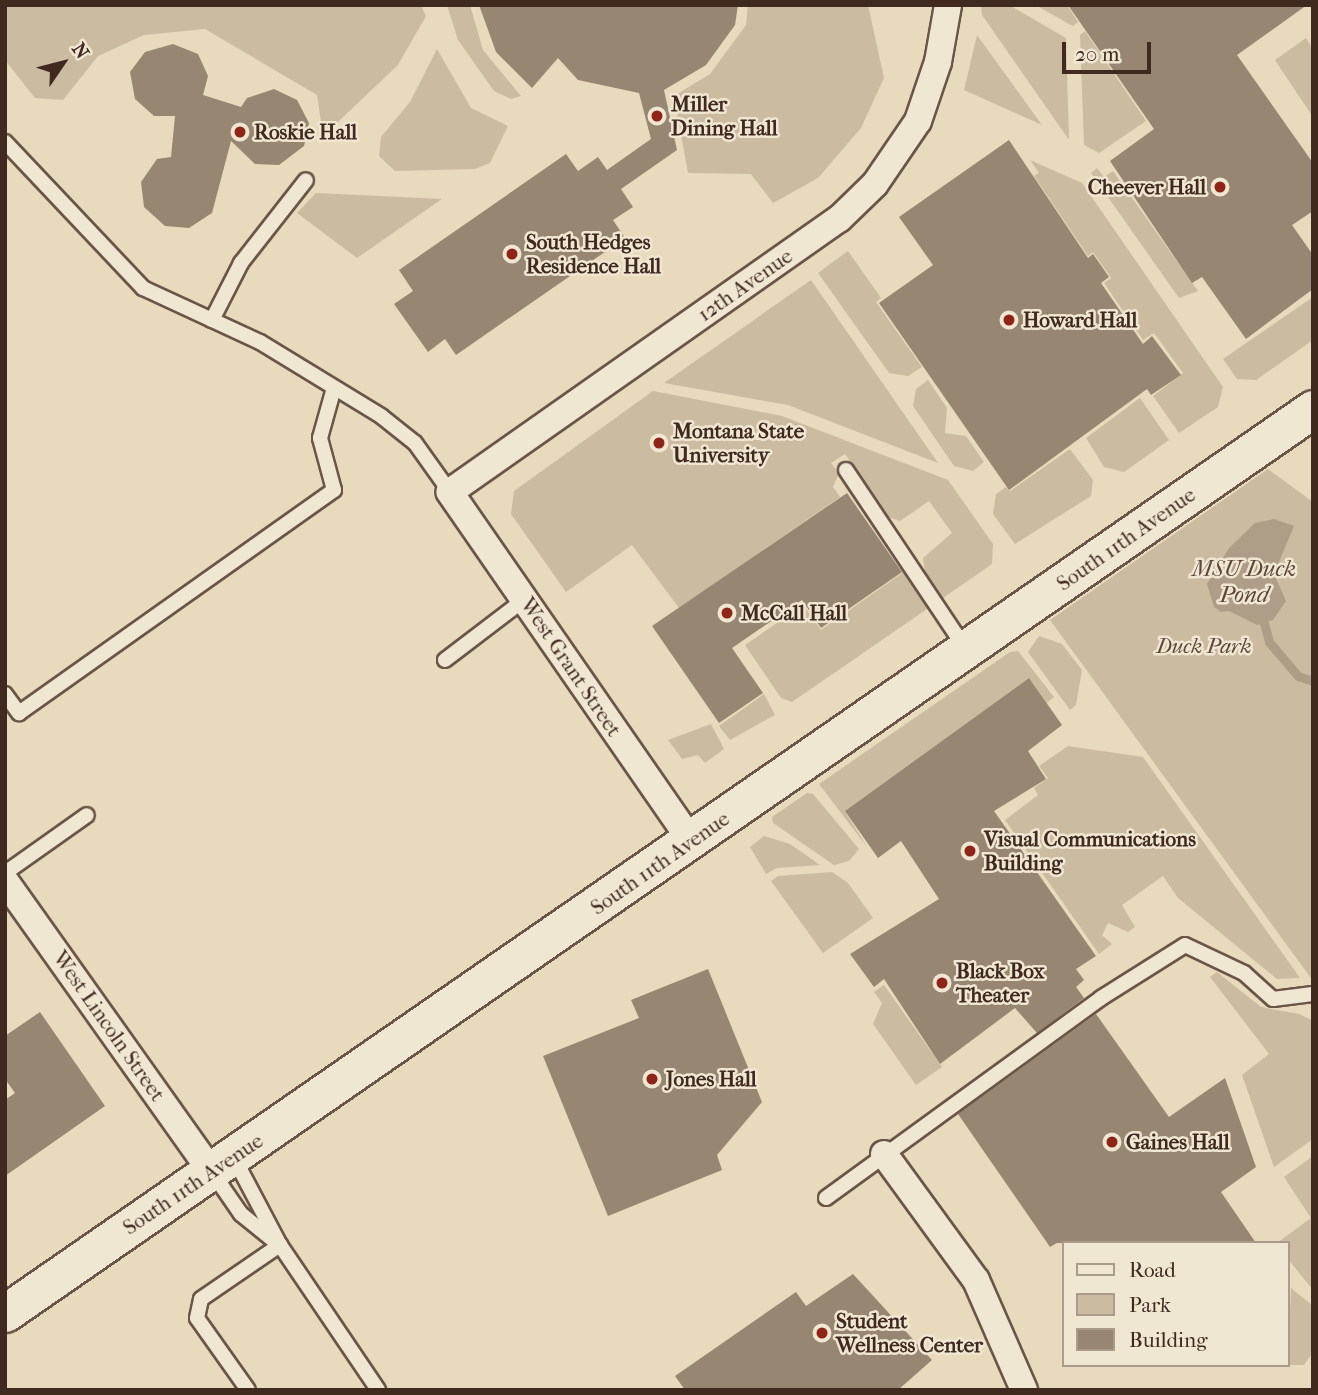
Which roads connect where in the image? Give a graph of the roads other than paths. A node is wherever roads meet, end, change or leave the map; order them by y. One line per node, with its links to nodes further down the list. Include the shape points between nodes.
1 (948, 5): 8 (street, 12th Avenue, via 938,62 918,121 866,193 839,219)
2 (5, 142): 4 (lane, via 143,288)
3 (306, 180): 4 (lane, via 241,263)
4 (212, 320): 5 (lane, via 260,342)
5 (334, 388): 8 (lane, via 415,443); 12 (lane, via 320,438 334,490 19,713)
6 (1313, 409): 10 (street, South 11th Avenue)
7 (846, 470): 10 (lane)
8 (450, 492): 9 (street, West Grant Street)
9 (525, 599): 11 (lane); 14 (street, West Grant Street)
10 (967, 650): 14 (street, South 11th Avenue)
11 (445, 660)
12 (5, 694)
13 (86, 815): 15 (lane)
14 (692, 842): 19 (street, South 11th Avenue)
15 (5, 873)
16 (5, 881): 19 (street, West Lincoln Street)
17 (1313, 994): 18 (lane, via 1273,999 1244,973 1185,945 1101,998)
18 (884, 1154): 20 (lane); 25 (street, via 976,1280)
19 (222, 1164): 21 (lane); 21 (lane, via 242,1213); 22 (street, South 11th Avenue)
20 (826, 1198)
21 (280, 1245): 23 (lane, via 201,1299 197,1318); 24 (lane)
22 (5, 1313)
23 (248, 1390)
24 (377, 1390)
25 (1024, 1390)

